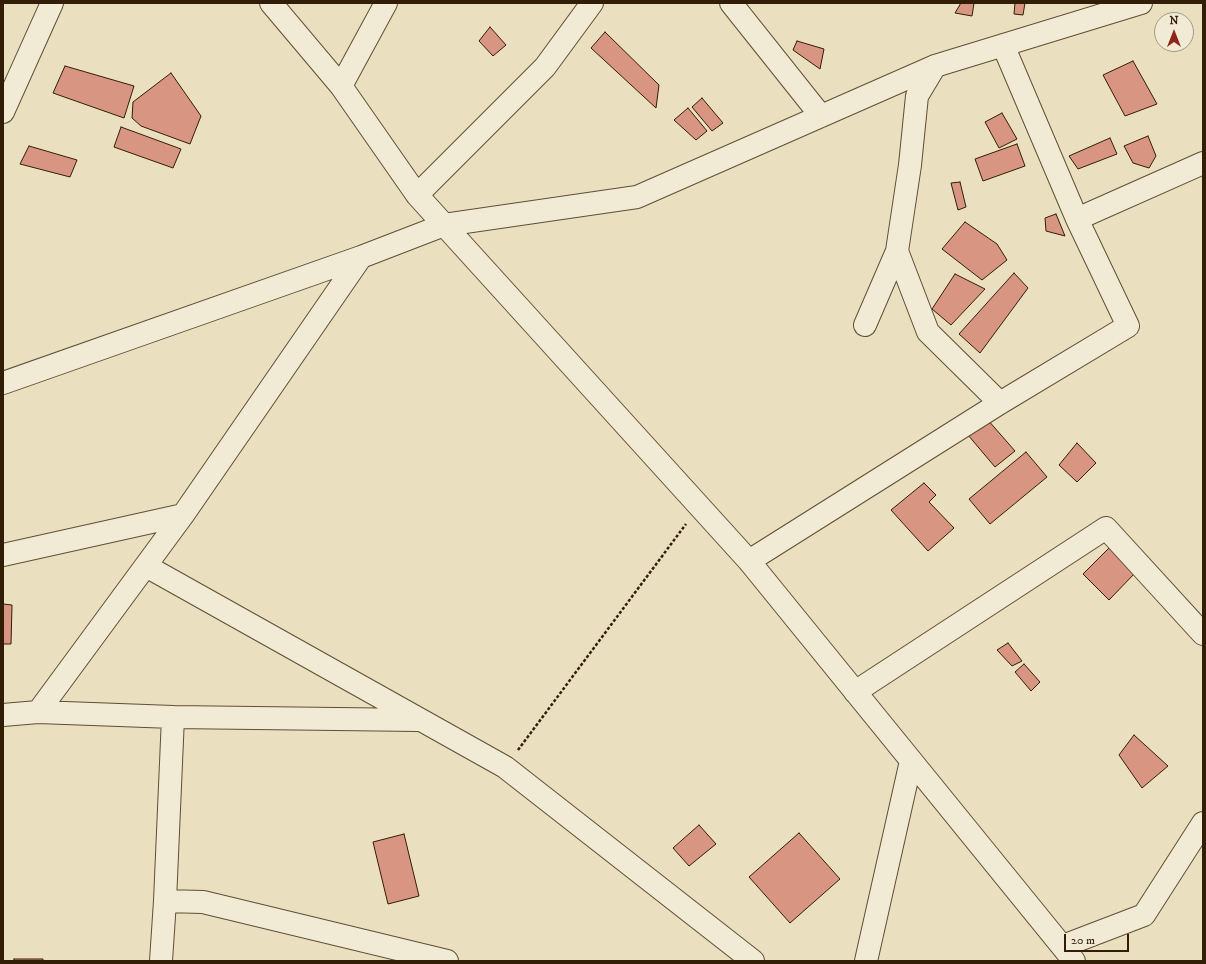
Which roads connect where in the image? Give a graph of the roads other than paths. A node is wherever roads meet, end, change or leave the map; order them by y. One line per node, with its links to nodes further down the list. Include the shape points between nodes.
1 (52, 3): 10 (street)
2 (271, 3): 9 (street)
3 (386, 3): 9 (street)
4 (592, 3): 13 (street, via 545,67)
5 (731, 3): 11 (street)
6 (1141, 3): 7 (street)
7 (1003, 45): 8 (street); 14 (street)
8 (935, 66): 11 (street); 16 (street, via 917,96)
9 (341, 86): 13 (street)
10 (3, 112)
11 (821, 116): 15 (street, via 637,197)
12 (1203, 164): 14 (street)
13 (417, 195): 15 (street)
14 (1076, 220): 20 (street, via 1128,326)
15 (444, 225): 17 (street); 23 (street)
16 (897, 251): 18 (street); 20 (street, via 928,332)
17 (361, 257): 19 (street); 21 (street)
18 (865, 325)
19 (3, 383)
20 (1000, 403): 23 (street)
21 (183, 515): 22 (street); 24 (street)
22 (3, 555)
23 (749, 560): 26 (street)
24 (146, 566): 27 (street); 30 (street)
25 (1203, 634): 26 (street, via 1106,528)
26 (855, 692): 31 (street)
27 (38, 712): 28 (street); 29 (street)
28 (173, 717): 30 (street); 33 (street)
29 (5, 720)
30 (419, 720): 38 (street, via 505,767)
31 (911, 761): 35 (street); 39 (street)
32 (1203, 823): 35 (street, via 1144,915)
33 (165, 901): 34 (street, via 203,902); 36 (street)
34 (374, 953): 37 (street)
35 (1068, 954)
36 (160, 961)
37 (447, 961)
38 (753, 961)
39 (866, 961)

